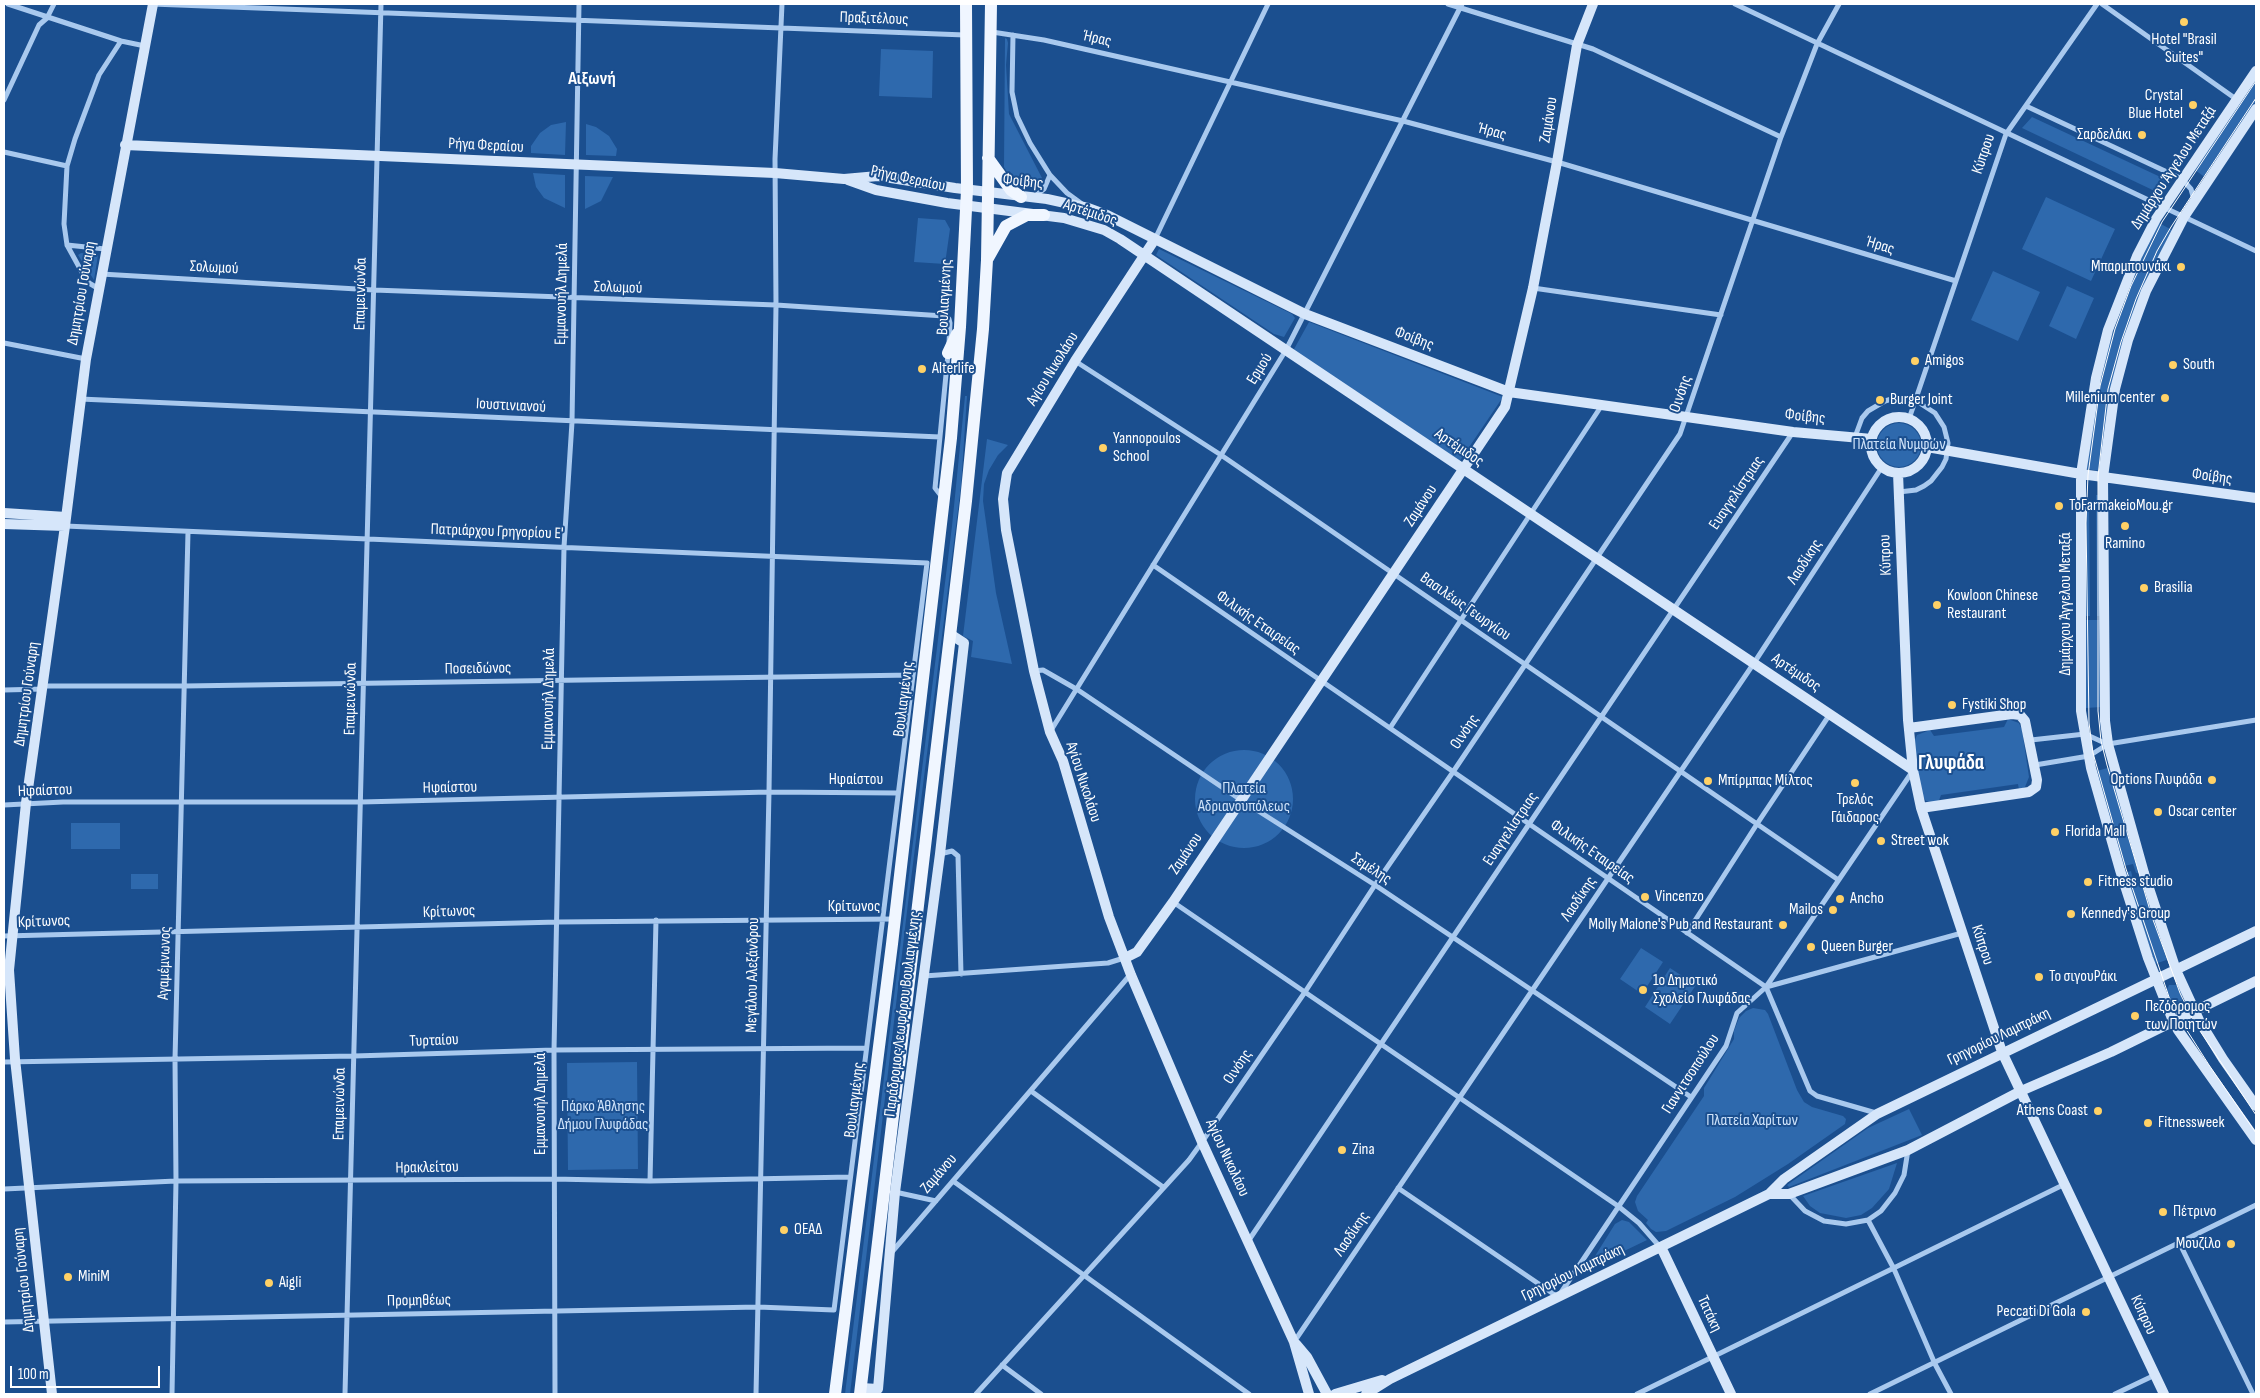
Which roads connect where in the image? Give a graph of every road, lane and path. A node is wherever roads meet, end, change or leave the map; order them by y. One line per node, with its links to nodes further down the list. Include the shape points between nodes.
1 (8, 4): 18 (street)
2 (54, 4): 18 (street)
3 (152, 4): 17 (street, Πραξιτέλους); 27 (street, Δημητρίου Γούναρη)
4 (382, 4): 17 (street, Επαμεινώνδα)
5 (579, 4): 19 (street, Εμμανουήλ Δημελά)
6 (782, 4): 20 (street, Μεγάλου Αλεξάνδρου)
7 (966, 4): 22 (main road, Βουλιαγμένης)
8 (990, 4): 21 (main road)
9 (1268, 4): 29 (street)
10 (1448, 4): 16 (street)
11 (1593, 4): 26 (street, Ζαμάνου)
12 (1735, 4): 25 (street)
13 (1840, 4): 25 (street, Οινόης)
14 (2097, 4): 32 (street, Κύπρου)
15 (2102, 4): 30 (street)
16 (1461, 6): 26 (street); 34 (street, Ερμού)
17 (381, 13): 19 (street, Πραξιτέλους); 39 (street, Επαμεινώνδα)
18 (47, 18): 24 (street); 31 (street, via 39,25)
19 (579, 20): 20 (street, Πραξιτέλους); 42 (street, Εμμανουήλ Δημελά)
20 (782, 28): 22 (street, Πραξιτέλους); 44 (street, Μεγάλου Αλεξάνδρου)
21 (991, 32): 23 (street, Ήρας); 40 (main road)
22 (966, 35): 48 (main road, Βουλιαγμένης)
23 (1013, 35): 29 (street, Ήρας); 45 (street, via 1011,75 1015,105 1030,143)
24 (122, 41): 27 (street); 43 (street, via 99,75)
25 (1818, 44): 35 (street); 36 (street, Οινόης)
26 (1577, 45): 36 (street, via 1594,49); 41 (street, Ζαμάνου)
27 (145, 46): 37 (street, Δημητρίου Γούναρη)
28 (2256, 71): 30 (street, Δημάρχου Άγγελου Μεταξά)
29 (1230, 82): 34 (street, Ήρας); 59 (street)
30 (2236, 99): 47 (street, Δημάρχου Άγγελου Μεταξά)
31 (4, 100)
32 (2026, 106): 35 (street, Κύπρου); 47 (street)
33 (2256, 109): 51 (street)
34 (1403, 121): 41 (street, Ήρας); 72 (street, Ερμού)
35 (2006, 134): 53 (street); 66 (street, Κύπρου)
36 (1781, 137): 58 (street, Οινόης)
37 (125, 145): 39 (street, Ρήγα Φεραίου); 61 (street, Δημητρίου Γούναρη)
38 (4, 152): 43 (street)
39 (378, 156): 42 (street, Ρήγα Φεραίου); 69 (street, Επαμεινώνδα)
40 (988, 158): 49 (main road); 50 (main road, via 1011,190)
41 (1558, 162): 58 (street, Ήρας); 68 (street, Ζαμάνου)
42 (575, 164): 44 (street, Ρήγα Φεραίου); 70 (street, Εμμανουήλ Δημελά)
43 (68, 166): 60 (street, via 64,224)
44 (775, 173): 46 (street, Ρήγα Φεραίου); 71 (street, Μεγάλου Αλεξάνδρου)
45 (1050, 175): 50 (street, via 1044,190); 55 (street)
46 (844, 179): 48 (street, Ρήγα Φεραίου, via 878,176); 52 (street, Ρήγα Φεραίου, via 876,190)
47 (2182, 179): 51 (street, via 2191,189); 53 (street, Δημάρχου Άγγελου Μεταξά)
48 (967, 190): 49 (street, Φοίβης); 52 (main road, Βουλιαγμένης)
49 (988, 193): 50 (street, Φοίβης); 54 (main road)
50 (1026, 197): 55 (street, Φοίβης)
51 (2194, 200): 57 (street)
52 (966, 205): 54 (street, Αρτέμιδος); 74 (main road, Βουλιαγμένης)
53 (2163, 207): 57 (street); 99 (street, Δημάρχου Άγγελου Μεταξά, via 2137,256 2108,330 2096,378)
54 (988, 208): 56 (street, Αρτέμιδος); 64 (main road)
55 (1088, 208): 59 (street, Φοίβης)
56 (1044, 215): 63 (street, Αρτέμιδος, via 1104,230); 64 (main road, via 1027,215 1006,226)
57 (2184, 217): 62 (street); 100 (street, via 2146,291 2128,340 2115,389)
58 (1753, 221): 66 (street, Ήρας); 73 (street, Οινόης)
59 (1155, 239): 63 (street, Αγίου Νικολάου); 72 (street, Φοίβης)
60 (67, 245): 61 (street); 67 (street, via 89,283)
61 (106, 249): 65 (street, Δημητρίου Γούναρη)
62 (2256, 251)
63 (1145, 256): 76 (street, Αρτέμιδος); 79 (street, Αγίου Νικολάου)
64 (987, 260): 117 (main road, via 966,501)
65 (101, 274): 67 (street, Δημητρίου Γούναρη); 69 (street, Σολωμού)
66 (1956, 282): 82 (street, Κύπρου)
67 (99, 288): 78 (street, Δημητρίου Γούναρη)
68 (1533, 288): 73 (street); 80 (street, Ζαμάνου)
69 (374, 290): 70 (street, Σολωμού); 84 (street, Επαμεινώνδα)
70 (575, 299): 71 (street, Σολωμού); 87 (street, Εμμανουήλ Δημελά)
71 (776, 305): 77 (street, Σολωμού, via 944,316 950,323); 88 (street, Μεγάλου Αλεξάνδρου)
72 (1306, 314): 76 (street, Ερμού); 80 (street, Φοίβης)
73 (1721, 315): 85 (street, Οινόης)
74 (960, 327): 77 (main road); 103 (main road, Βουλιαγμένης)
75 (4, 343): 78 (street)
76 (1286, 350): 95 (street, Ερμού); 97 (street, Αρτέμιδος)
77 (948, 353): 90 (street, Σολωμού)
78 (86, 359): 81 (street, Δημητρίου Γούναρη)
79 (1075, 361): 95 (street, Βασιλέως Γεωργίου); 120 (street, Αγίου Νικολάου, via 1007,473 1003,499 1006,530)
80 (1509, 392): 83 (street, Φοίβης); 97 (street, Ζαμάνου, via 1505,407)
81 (80, 399): 84 (street, Ιουστινιανού); 106 (street, Δημητρίου Γούναρη)
82 (1915, 400): 86 (street, Κύπρου); 91 (street, via 1895,398 1876,405 1862,418); 94 (street, via 1930,408 1940,420 1947,434)
83 (1603, 405): 85 (street, Φοίβης); 105 (street)
84 (371, 411): 87 (street, Ιουστινιανού); 109 (street, Επαμεινώνδα)
85 (1686, 417): 89 (street, Φοίβης); 112 (street, Οινόης, via 1680,434)
86 (1909, 419): 92 (street, via 1887,420); 93 (street, via 1923,430)
87 (572, 422): 88 (street, Ιουστινιανού); 110 (street, Εμμανουήλ Δημελά)
88 (773, 428): 90 (street, Ιουστινιανού); 111 (street, Μεγάλου Αλεξάνδρου)
89 (1794, 432): 91 (street, Φοίβης); 115 (street, Ευαγγελίστριας)
90 (940, 437): 103 (street, Σολωμού, via 935,488)
91 (1854, 437): 92 (street, Φοίβης)
92 (1872, 439): 96 (street, via 1873,454)
93 (1927, 447): 94 (street, Φοίβης); 98 (street, via 1915,469)
94 (1948, 451): 99 (street, Φοίβης); 101 (street, via 1932,481 1916,490)
95 (1221, 455): 113 (street, Ερμού); 114 (street, Βασιλέως Γεωργίου)
96 (1882, 467): 98 (street); 118 (street, Λαοδίκης)
97 (1464, 469): 105 (street, Αρτέμιδος); 114 (street, Ζαμάνου)
98 (1898, 473): 101 (street, Κύπρου)
99 (2081, 474): 100 (street, Φοίβης); 137 (street, Δημάρχου Άγγελου Μεταξά, via 2081,711)
100 (2103, 477): 102 (street, Φοίβης); 139 (street, via 2105,721)
101 (1899, 492): 135 (street, Κύπρου)
102 (2256, 498)
103 (944, 499): 130 (main road, Βουλιαγμένης)
104 (4, 513): 106 (street)
105 (1531, 514): 112 (street, Αρτέμιδος); 116 (street)
106 (66, 521): 107 (street); 108 (street, Πατριάρχου Γρηγορίου E'); 127 (street, Δημητρίου Γούναρη)
107 (4, 524)
108 (188, 532): 109 (street, Πατριάρχου Γρηγορίου E'); 126 (street, Αγαμέμνωνος)
109 (367, 539): 110 (street, Πατριάρχου Γρηγορίου E'); 125 (street, Επαμεινώνδα)
110 (564, 548): 111 (street, Πατριάρχου Γρηγορίου E'); 123 (street, Εμμανουήλ Δημελά)
111 (771, 556): 121 (street, Πατριάρχου Γρηγορίου E', via 927,563); 122 (street, Μεγάλου Αλεξάνδρου)
112 (1597, 558): 115 (street, Αρτέμιδος); 119 (street, Οινόης)
113 (1153, 566): 124 (street, Φιλικής Εταιρείας); 129 (street, Ερμού)
114 (1394, 574): 116 (street, Βασιλέως Γεωργίου); 124 (street, Ζαμάνου)
115 (1674, 610): 118 (street, Αρτέμιδος); 132 (street, Ευαγγελίστριας)
116 (1461, 620): 119 (street, Βασιλέως Γεωργίου); 134 (street)
117 (950, 634): 157 (street, Παράδρομος Λεωφόρου Βουλιαγμένης, via 964,643); 169 (main road)
118 (1754, 663): 131 (street, Αρτέμιδος); 143 (street, Λαοδίκης)
119 (1526, 664): 132 (street, Βασιλέως Γεωργίου); 144 (street, Οινόης)
120 (1034, 671): 129 (street, Σεμέλης, via 1043,670); 136 (street, Αγίου Νικολάου)
121 (912, 675): 122 (street, Ποσειδώνος); 130 (street)
122 (770, 676): 123 (street, Ποσειδώνος); 145 (street, Μεγάλου Αλεξάνδρου)
123 (562, 680): 125 (street, Ποσειδώνος); 147 (street, Εμμανουήλ Δημελά)
124 (1322, 681): 134 (street, Φιλικής Εταιρείας); 148 (street, Ζαμάνου)
125 (364, 683): 126 (street, Ποσειδώνος); 149 (street, Επαμεινώνδα)
126 (185, 686): 127 (street, Ποσειδώνος); 151 (street, Αγαμέμνωνος)
127 (43, 688): 128 (street, Ποσειδώνος); 150 (street, Δημητρίου Γούναρη)
128 (4, 690)
129 (1078, 690): 136 (street, Ερμού); 148 (street, Σεμέλης)
130 (915, 695): 146 (street); 156 (main road, Βουλιαγμένης)
131 (1830, 714): 142 (street, Αρτέμιδος); 155 (street)
132 (1602, 717): 143 (street, Βασιλέως Γεωργίου); 154 (street, Ευαγγελίστριας)
133 (2256, 720): 139 (street)
134 (1390, 728): 144 (street, Φιλικής Εταιρείας)
135 (1909, 728): 138 (street, via 2016,714 2026,721); 142 (street, Κύπρου)
136 (1050, 732): 175 (street, Αγίου Νικολάου, via 1063,762 1108,917)
137 (2085, 734): 138 (street); 139 (street); 140 (street, Δημάρχου Άγγελου Μεταξά)
138 (2031, 740): 141 (street)
139 (2108, 744): 140 (street); 176 (street, via 2144,873)
140 (2089, 756): 141 (street); 180 (street, Δημάρχου Άγγελου Μεταξά, via 2124,884)
141 (2035, 765): 153 (street, via 2037,784 2029,792)
142 (1914, 770): 153 (street, Κύπρου); 159 (street, Γιαννιτσοπούλου)
143 (1681, 771): 155 (street, Βασιλέως Γεωργίου); 158 (street, Λαοδίκης)
144 (1454, 772): 154 (street, Φιλικής Εταιρείας); 160 (street, Οινόης)
145 (769, 792): 146 (street, Ηφαίστου); 147 (street, Ηφαίστου); 164 (street, Μεγάλου Αλεξάνδρου)
146 (898, 792): 156 (street)
147 (560, 798): 149 (street, Ηφαίστου); 165 (street, Εμμανουήλ Δημελά)
148 (1241, 800): 160 (street, Σεμέλης); 161 (street, Ζαμάνου)
149 (361, 802): 151 (street, Ηφαίστου); 166 (street, Επαμεινώνδα)
150 (26, 803): 151 (street, Ηφαίστου); 152 (street, Ηφαίστου); 173 (street, Δημητρίου Γούναρη, via 21,868)
151 (183, 803): 167 (street, Αγαμέμνωνος)
152 (4, 805)
153 (1921, 808): 171 (street, Κύπρου)
154 (1529, 824): 158 (street, Φιλικής Εταιρείας); 174 (street, Ευαγγελίστριας)
155 (1757, 824): 159 (street, Βασιλέως Γεωργίου); 170 (street)
156 (898, 840): 162 (main road, Βουλιαγμένης)
157 (940, 854): 172 (street, Παράδρομος Λεωφόρου Βουλιαγμένης); 177 (street, via 952,851 958,856)
158 (1608, 878): 170 (street, Φιλικής Εταιρείας); 183 (street, Λαοδίκης)
159 (1837, 879): 182 (street, Γιαννιτσοπούλου)
160 (1375, 885): 174 (street, Σεμέλης); 184 (street, Οινόης)
161 (1173, 902): 175 (street, Ζαμάνου, via 1137,952); 184 (street)
162 (888, 919): 164 (street, Κρίτωνος); 189 (street); 252 (main road, Βουλιαγμένης)
163 (656, 920): 164 (street, Κρίτωνος); 165 (street, Κρίτωνος); 191 (street)
164 (767, 920): 188 (street, Μεγάλου Αλεξάνδρου)
165 (558, 922): 166 (street, Κρίτωνος); 190 (street, Εμμανουήλ Δημελά)
166 (357, 927): 167 (street, Κρίτωνος); 193 (street, Επαμεινώνδα)
167 (179, 930): 173 (street, Κρίτωνος); 194 (street, Αγαμέμνωνος)
168 (2256, 931): 176 (street, Γρηγορίου Λαμπράκη)
169 (914, 932): 172 (street); 245 (main road)
170 (1687, 933): 182 (street, Φιλικής Εταιρείας)
171 (1962, 933): 182 (street); 192 (street, Κύπρου)
172 (928, 934): 179 (street, Παράδρομος Λεωφόρου Βουλιαγμένης)
173 (8, 936): 196 (street, Δημητρίου Γούναρη)
174 (1452, 938): 183 (street, Σεμέλης); 187 (street, Ευαγγελίστριας)
175 (1125, 958): 177 (street, via 1108,963); 178 (street, Αγίου Νικολάου)
176 (2176, 970): 180 (street, Γρηγορίου Λαμπράκη); 185 (street)
177 (961, 974): 179 (street)
178 (1131, 975): 198 (street, Ζαμάνου); 204 (street, Αγίου Νικολάου)
179 (923, 976): 218 (street, Παράδρομος Λεωφόρου Βουλιαγμένης)
180 (2156, 979): 186 (street, Δημάρχου Άγγελου Μεταξά); 192 (street, Γρηγορίου Λαμπράκη)
181 (2256, 981): 185 (street, Γρηγορίου Λαμπράκη)
182 (1766, 987): 199 (street, Γιαννιτσοπούλου, via 1737,1014 1726,1046); 202 (street, via 1810,1091)
183 (1532, 991): 199 (street, Σεμέλης); 200 (street, Λαοδίκης)
184 (1305, 992): 187 (street); 204 (street, Οινόης)
185 (2194, 1011): 186 (street, Γρηγορίου Λαμπράκη); 201 (street)
186 (2173, 1021): 197 (street, Γρηγορίου Λαμπράκη); 203 (street, Δημάρχου Άγγελου Μεταξά)
187 (1381, 1044): 200 (street); 225 (street, Ευαγγελίστριας)
188 (764, 1047): 189 (street, Τυρταίου); 191 (street, Τυρταίου); 208 (street, Μεγάλου Αλεξάνδρου)
189 (866, 1048): 206 (street)
190 (554, 1050): 191 (street, Τυρταίου); 193 (street, Τυρταίου); 207 (street, Εμμανουήλ Δημελά)
191 (654, 1050): 211 (street)
192 (2002, 1052): 197 (street, Κύπρου); 202 (street, Γρηγορίου Λαμπράκη)
193 (354, 1056): 194 (street, Τυρταίου); 210 (street, Επαμεινώνδα)
194 (175, 1059): 196 (street, Τυρταίου); 209 (street, Αγαμέμνωνος)
195 (4, 1062): 196 (street, Τυρταίου)
196 (16, 1062): 214 (street, Δημητρίου Γούναρη)
197 (2021, 1091): 205 (street, Γρηγορίου Λαμπράκη); 213 (street, Κύπρου)
198 (1031, 1092): 212 (street, Ζαμάνου); 215 (street)
199 (1691, 1097): 223 (street, Γιαννιτσοπούλου)
200 (1459, 1098): 216 (street, Λαοδίκης); 223 (street)
201 (2256, 1106)
202 (1877, 1114): 219 (street, Γρηγορίου Λαμπράκη, via 1784,1179)
203 (2256, 1140)
204 (1202, 1142): 215 (street, Οινόης); 225 (street, Αγίου Νικολάου)
205 (1908, 1150): 220 (street, Γρηγορίου Λαμπράκη); 224 (street, via 1904,1175 1895,1193 1881,1211)
206 (850, 1177): 208 (street, Ηρακλείτου); 233 (street, Προμηθέως, via 834,1310)
207 (553, 1179): 210 (street, Ηρακλείτου); 211 (street, Ηρακλείτου); 234 (street, Εμμανουήλ Δημελά)
208 (760, 1180): 211 (street, Ηρακλείτου); 233 (street, Μεγάλου Αλεξάνδρου)
209 (176, 1181): 210 (street, Ηρακλείτου); 214 (street, Ηρακλείτου); 236 (street, Αγαμέμνωνος)
210 (351, 1181): 235 (street, Επαμεινώνδα)
211 (650, 1181)
212 (953, 1181): 221 (street, Ζαμάνου); 230 (street)
213 (2065, 1184): 229 (street); 231 (street, Κύπρου)
214 (30, 1187): 217 (street, Ηρακλείτου); 237 (street, Δημητρίου Γούναρη)
215 (1163, 1187): 230 (street, Οινόης)
216 (1398, 1188): 232 (street); 239 (street, Λαοδίκης)
217 (4, 1189)
218 (895, 1192): 221 (street); 228 (street, Παράδρομος Λεωφόρου Βουλιαγμένης)
219 (1770, 1194): 220 (street, Γρηγορίου Λαμπράκη); 227 (street, Γρηγορίου Λαμπράκη)
220 (1789, 1194): 224 (street, via 1804,1211 1824,1221 1846,1224)
221 (936, 1201): 228 (street, Ζαμάνου)
222 (2256, 1205): 226 (street)
223 (1618, 1206): 227 (street); 232 (street, Γιαννιτσοπούλου)
224 (1868, 1220): 229 (street)
225 (1249, 1240): 239 (street, Αγίου Νικολάου)
226 (2179, 1242): 231 (street); 266 (street)
227 (1661, 1247): 232 (street, Γρηγορίου Λαμπράκη); 240 (street, Τατάκη)
228 (888, 1256): 246 (street, Παράδρομος Λεωφόρου Βουλιαγμένης)
229 (1894, 1269): 240 (street); 241 (street)
230 (1082, 1275): 242 (street, Οινόης); 255 (street)
231 (2109, 1278): 241 (street); 243 (street, Κύπρου)
232 (1558, 1297): 244 (street, Γρηγορίου Λαμπράκη)
233 (758, 1307): 234 (street, Προμηθέως); 251 (street, Μεγάλου Αλεξάνδρου)
234 (554, 1311): 235 (street, Προμηθέως); 250 (street, Εμμανουήλ Δημελά)
235 (347, 1315): 236 (street, Προμηθέως); 249 (street, Επαμεινώνδα)
236 (174, 1319): 237 (street, Προμηθέως); 248 (street, Αγαμέμνωνος)
237 (44, 1321): 238 (street, Προμηθέως); 247 (street, Δημητρίου Γούναρη)
238 (4, 1322)
239 (1294, 1342): 256 (street, Αγίου Νικολάου); 257 (street, Αγίου Νικολάου, via 1307,1357)
240 (1713, 1357): 260 (street); 261 (street, Τατάκη)
241 (1935, 1364): 262 (street); 263 (street)
242 (1002, 1365): 253 (street, Οινόης); 254 (street)
243 (2155, 1375): 264 (street); 265 (street, Κύπρου)
244 (1390, 1379): 258 (street, Γρηγορίου Λαμπράκη); 259 (street, Γρηγορίου Λαμπράκη)
245 (861, 1391): 246 (street, Παράδρομος Λεωφόρου Βουλιαγμένης)
246 (878, 1392)
247 (52, 1394)
248 (172, 1394)
249 (345, 1394)
250 (555, 1394)
251 (756, 1394)
252 (835, 1394)
253 (976, 1394)
254 (1041, 1394)
255 (1248, 1394)
256 (1309, 1394)
257 (1327, 1394)
258 (1335, 1394)
259 (1366, 1394)
260 (1637, 1394)
261 (1731, 1394)
262 (1870, 1394)
263 (1951, 1394)
264 (2115, 1394)
265 (2164, 1394)
266 (2254, 1394)

